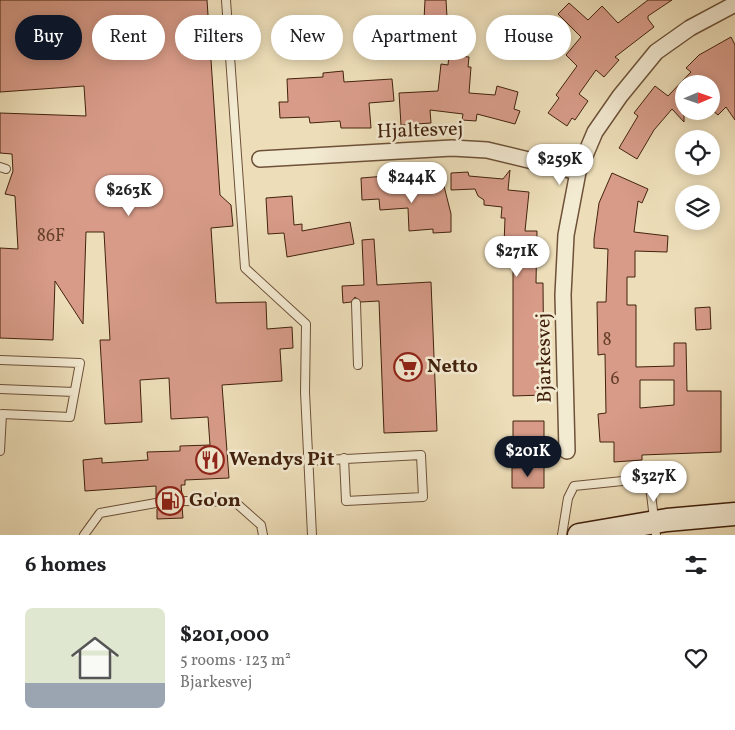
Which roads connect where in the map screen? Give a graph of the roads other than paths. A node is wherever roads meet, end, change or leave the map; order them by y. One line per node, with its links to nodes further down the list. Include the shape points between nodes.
1 (226, 0): 13 (lane, via 246,268 306,324)
2 (735, 4): 4 (street, Bjarkesvej, via 690,28 656,52 595,132)
3 (260, 159): 4 (street, Hjaltesvej, via 452,148 487,150)
4 (578, 172): 11 (street, Bjarkesvej, via 566,236 563,295)
5 (356, 303): 7 (lane)
6 (0, 360): 9 (lane, via 80,363)
7 (358, 365)
8 (0, 389): 9 (lane)
9 (74, 392): 10 (lane, via 70,417 2,414)
10 (0, 451)
11 (567, 451)
12 (344, 458): 12 (lane, via 422,455 423,497 346,501); 13 (lane)
13 (308, 461): 20 (lane)
14 (182, 501): 19 (lane, via 235,502 261,525)
15 (156, 503): 18 (lane, via 100,513)
16 (735, 514): 17 (main road)
17 (656, 528): 21 (lane, via 650,486 642,479 574,486 568,498); 22 (main road)
18 (84, 535)
19 (263, 535)
20 (312, 535)
21 (562, 535)
22 (579, 535)

